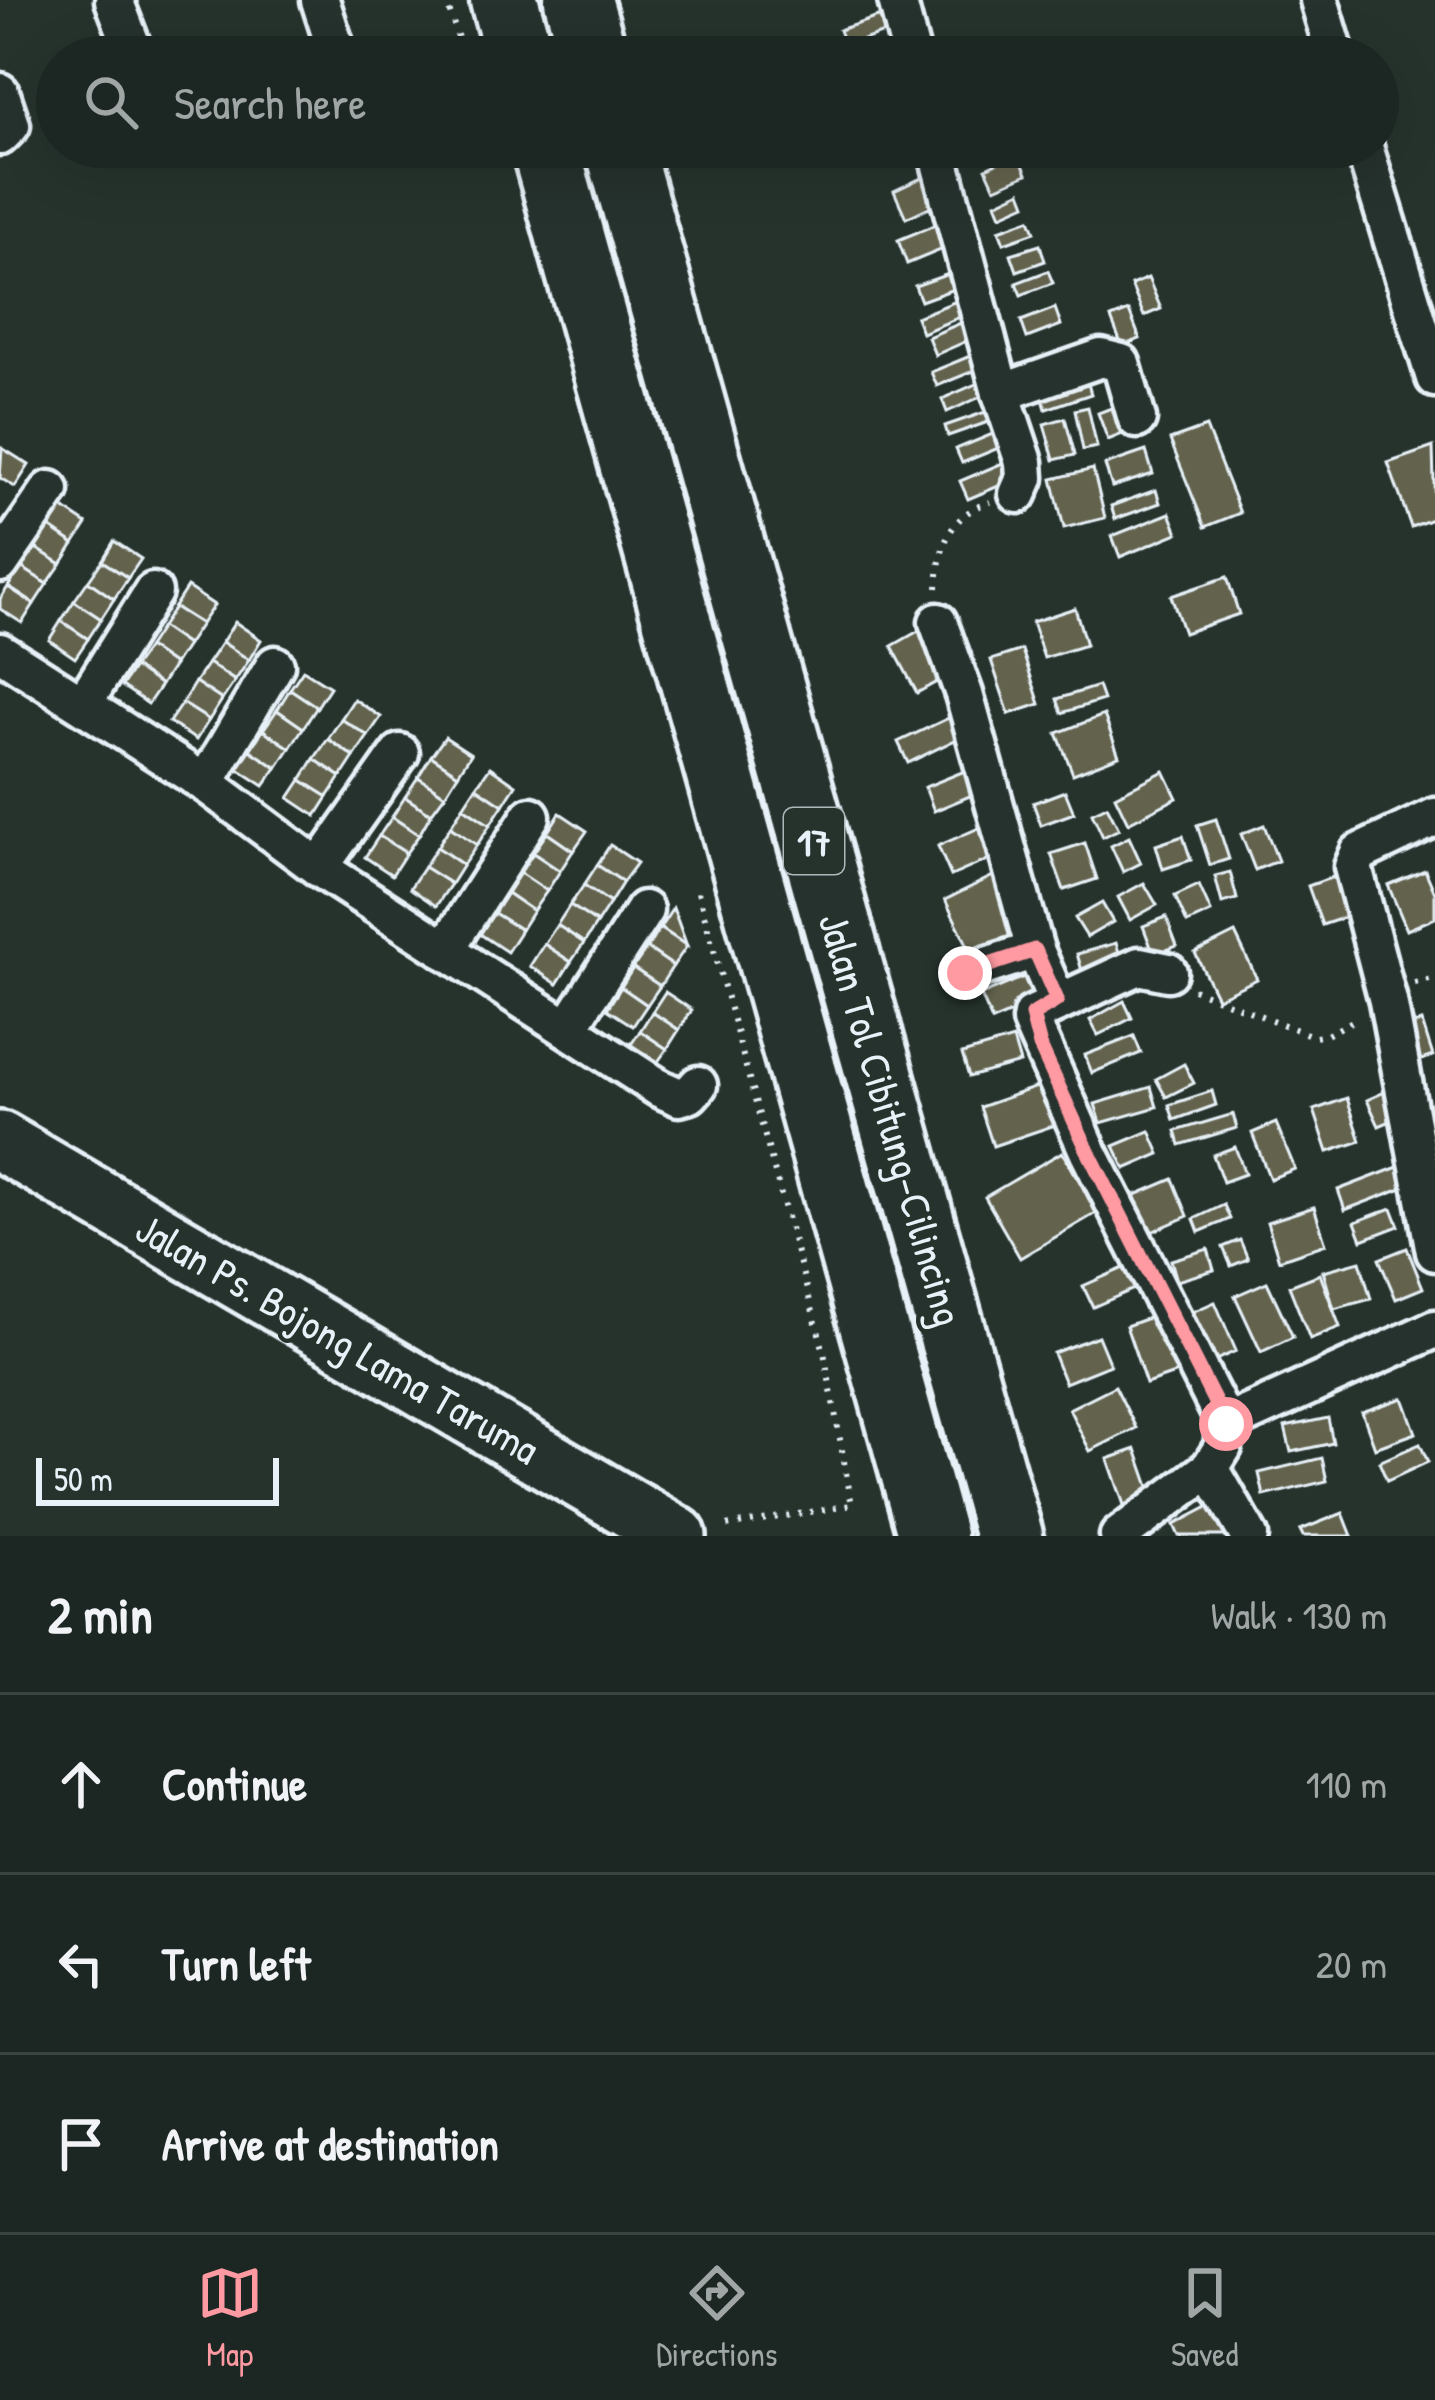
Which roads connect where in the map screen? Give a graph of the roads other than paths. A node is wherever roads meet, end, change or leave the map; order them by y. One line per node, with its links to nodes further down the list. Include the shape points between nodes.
1 (114, 0): 7 (street)
2 (320, 0): 8 (street)
3 (504, 0): 9 (highway)
4 (578, 0): 10 (highway)
5 (896, 0): 11 (street)
6 (1319, 0): 12 (street)
7 (128, 36)
8 (332, 36)
9 (514, 36)
10 (588, 36)
11 (906, 36)
12 (1330, 36)
13 (0, 92): 14 (street, via 11,125)
14 (0, 136)
15 (525, 168): 49 (highway, Jalan Tol Cibitung–Cilincing / 17)
16 (625, 168): 50 (highway, Jalan Tol Cibitung–Cilincing / 17)
17 (942, 168): 20 (street)
18 (1370, 168): 19 (street)
19 (1435, 378)
20 (1001, 393): 21 (street, via 1113,358); 23 (street, via 1024,463)
21 (1136, 419)
22 (50, 490): 24 (street)
23 (1018, 494)
24 (0, 563)
25 (153, 592): 29 (street)
26 (938, 622): 37 (street)
27 (0, 652): 29 (street)
28 (274, 665): 31 (street)
29 (83, 704): 31 (street)
30 (400, 753): 34 (street)
31 (205, 783): 34 (street)
32 (531, 816): 36 (street)
33 (1435, 817): 44 (street, via 1353,860)
34 (320, 868): 36 (street)
35 (644, 910): 41 (street)
36 (445, 950): 41 (street)
37 (1035, 950): 39 (street); 40 (street)
38 (1168, 972): 40 (street, via 1139,966)
39 (965, 973)
40 (1057, 1000): 46 (street, via 1032,1015 1040,1046)
41 (569, 1028): 42 (street, via 672,1096)
42 (698, 1084)
43 (0, 1141): 48 (main road, Jalan Ps. Bojong Lama Taruma)
44 (1435, 1252)
45 (1435, 1329): 46 (street)
46 (1226, 1424): 47 (street)
47 (1210, 1468): 51 (street); 52 (street)
48 (676, 1536)
49 (932, 1536)
50 (1009, 1536)
51 (1119, 1536)
52 (1249, 1536)

